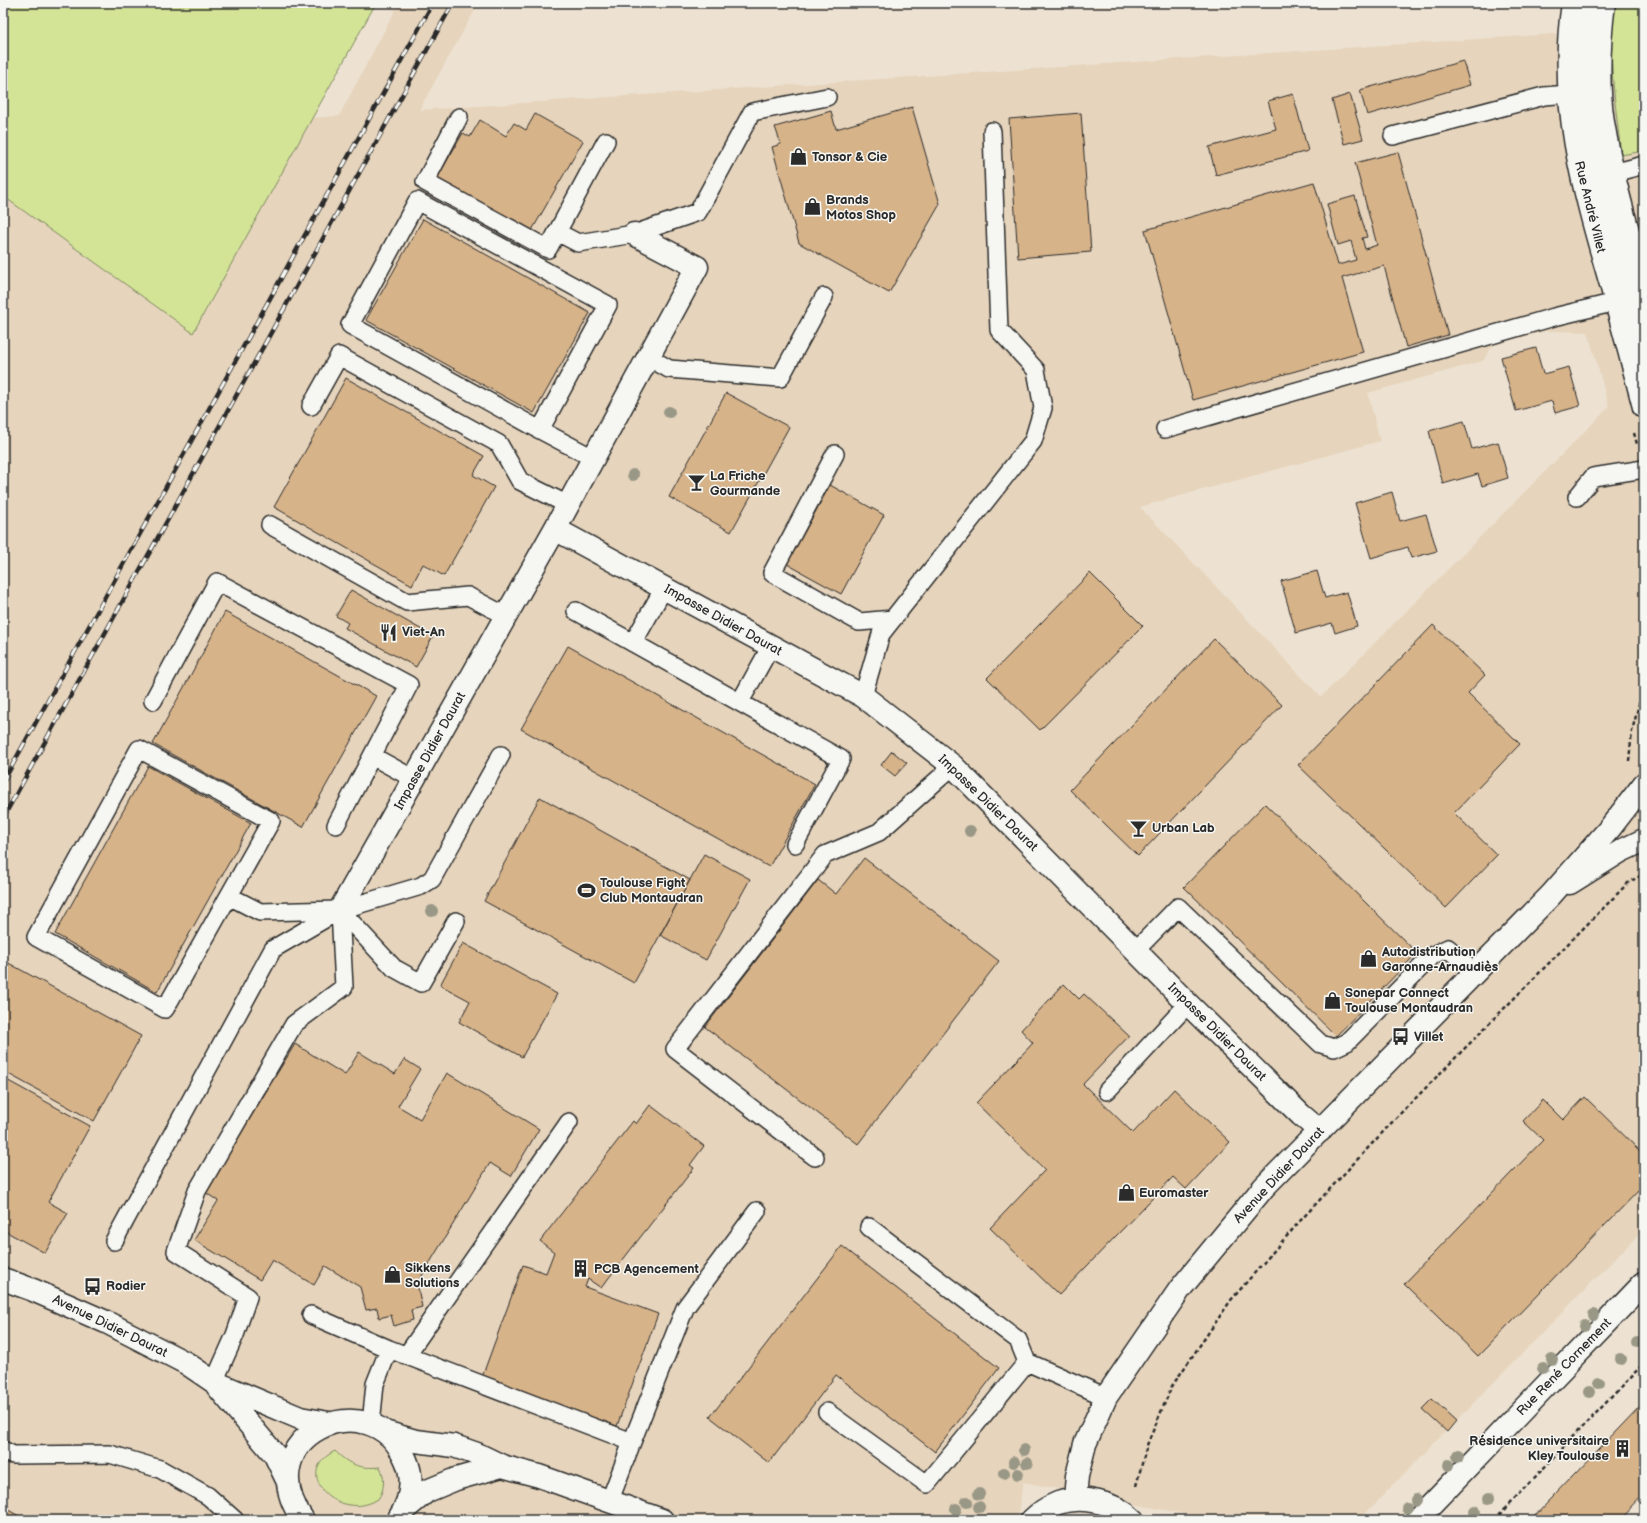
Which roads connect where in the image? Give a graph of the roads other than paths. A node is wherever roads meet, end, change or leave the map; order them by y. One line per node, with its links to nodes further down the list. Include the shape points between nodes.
1 (1573, 3): 4 (main road, Rue André Villet)
2 (1590, 3): 17 (lane, via 1585,54 1585,89 1595,166)
3 (1604, 3): 11 (main road, via 1600,32 1600,74 1603,121)
4 (1569, 94): 8 (lane, via 1544,96); 16 (main road, Rue André Villet, via 1577,157 1588,206)
5 (827, 97): 13 (lane, via 752,112 698,212)
6 (459, 117): 12 (lane, via 425,182 548,249)
7 (992, 132): 33 (lane, via 999,330 1036,370 1043,408 1033,441)
8 (1393, 136)
9 (606, 141): 12 (lane)
10 (1644, 165): 11 (lane)
11 (1613, 173): 14 (main road)
12 (557, 232): 13 (lane, via 578,242)
13 (634, 234): 18 (main road, Impasse Didier Daurat, via 697,267)
14 (1644, 288)
15 (824, 297): 18 (lane, via 780,378 669,369)
16 (1616, 302): 20 (main road, Rue André Villet); 21 (lane, via 1539,321)
17 (1644, 350)
18 (648, 357): 24 (main road, Impasse Didier Daurat)
19 (311, 406): 27 (lane, via 338,356 499,444 520,481)
20 (1644, 407)
21 (1165, 429)
22 (540, 430): 22 (lane, via 608,306 417,202 350,326); 24 (lane)
23 (835, 454): 33 (lane, via 772,573 859,622)
24 (593, 458): 27 (main road, Impasse Didier Daurat)
25 (1644, 469): 26 (lane, via 1593,477)
26 (1577, 497)
27 (568, 505): 29 (main road, Impasse Didier Daurat)
28 (270, 525): 32 (lane, via 407,602 468,596)
29 (555, 529): 30 (main road, Impasse Didier Daurat); 32 (main road, Impasse Didier Daurat)
30 (664, 588): 34 (lane); 35 (main road, Impasse Didier Daurat)
31 (576, 611): 34 (lane)
32 (506, 616): 42 (main road, Impasse Didier Daurat)
33 (893, 619): 36 (lane, via 881,634)
34 (633, 643): 38 (lane)
35 (771, 646): 36 (main road, Impasse Didier Daurat); 38 (lane)
36 (863, 696): 41 (main road, Impasse Didier Daurat)
37 (153, 701): 40 (lane, via 217,582 409,685)
38 (740, 702): 46 (lane, via 841,759)
39 (501, 755): 49 (lane, via 432,879 421,886)
40 (372, 756): 42 (lane); 44 (lane)
41 (952, 766): 51 (main road, Impasse Didier Daurat); 57 (lane, via 879,832 824,855 675,1049)
42 (414, 779): 49 (main road, Impasse Didier Daurat)
43 (1639, 790): 47 (main road, Avenue Didier Daurat, via 1610,828)
44 (336, 825)
45 (1644, 840): 47 (main road, Avenue Didier Daurat, via 1621,851)
46 (795, 844)
47 (1551, 895): 52 (main road, Avenue Didier Daurat)
48 (229, 896): 48 (lane, via 272,821 139,749 36,937 165,1009); 49 (lane, via 260,912)
49 (340, 910): 50 (lane, via 394,968 421,983); 60 (lane, via 274,949); 67 (lane, via 344,987 294,1024 197,1190 176,1251 248,1297 235,1336)
50 (456, 921)
51 (1135, 951): 52 (lane, via 1178,907 1321,1044 1334,1048 1347,1042 1433,955 1448,948); 53 (main road, Impasse Didier Daurat)
52 (1474, 973): 56 (main road, Avenue Didier Daurat)
53 (1188, 1004): 54 (lane); 56 (main road, Impasse Didier Daurat)
54 (1107, 1091)
55 (569, 1122): 65 (lane)
56 (1320, 1131): 68 (main road, Avenue Didier Daurat, via 1264,1187 1180,1289)
57 (815, 1157)
58 (757, 1211): 72 (lane, via 685,1308)
59 (869, 1227): 66 (lane, via 1018,1340)
60 (114, 1240)
61 (3, 1279): 67 (main road, Avenue Didier Daurat, via 106,1322 186,1363)
62 (1644, 1284): 84 (main road, Rue René Cornement)
63 (311, 1315): 64 (lane)
64 (389, 1349): 65 (lane); 71 (lane, via 375,1384)
65 (406, 1356): 72 (lane)
66 (1027, 1362): 68 (lane); 69 (lane, via 927,1484)
67 (214, 1382): 70 (main road, Avenue Didier Daurat, via 300,1418); 75 (main road, Avenue Didier Daurat, via 275,1455)
68 (1106, 1396): 76 (main road, Avenue Didier Daurat, via 1085,1444 1077,1476)
69 (827, 1412)
70 (329, 1423): 71 (main road, via 351,1421); 75 (main road, via 310,1434 298,1446 291,1460)
71 (379, 1429): 74 (main road, via 416,1440 454,1446); 78 (main road, via 402,1449 410,1468 411,1489)
72 (632, 1442): 77 (lane)
73 (3, 1450): 80 (lane, via 13,1455 110,1454 160,1469 208,1496)
74 (502, 1466): 77 (main road); 78 (main road, via 456,1479 428,1491)
75 (288, 1482): 81 (main road, via 295,1508)
76 (1075, 1499): 79 (main road, via 1103,1502); 83 (main road, via 1057,1503)
77 (610, 1500): 82 (main road)
78 (402, 1515)
79 (1130, 1518)
80 (235, 1520)
81 (304, 1520)
82 (662, 1520)
83 (1032, 1520)
84 (1417, 1520)

